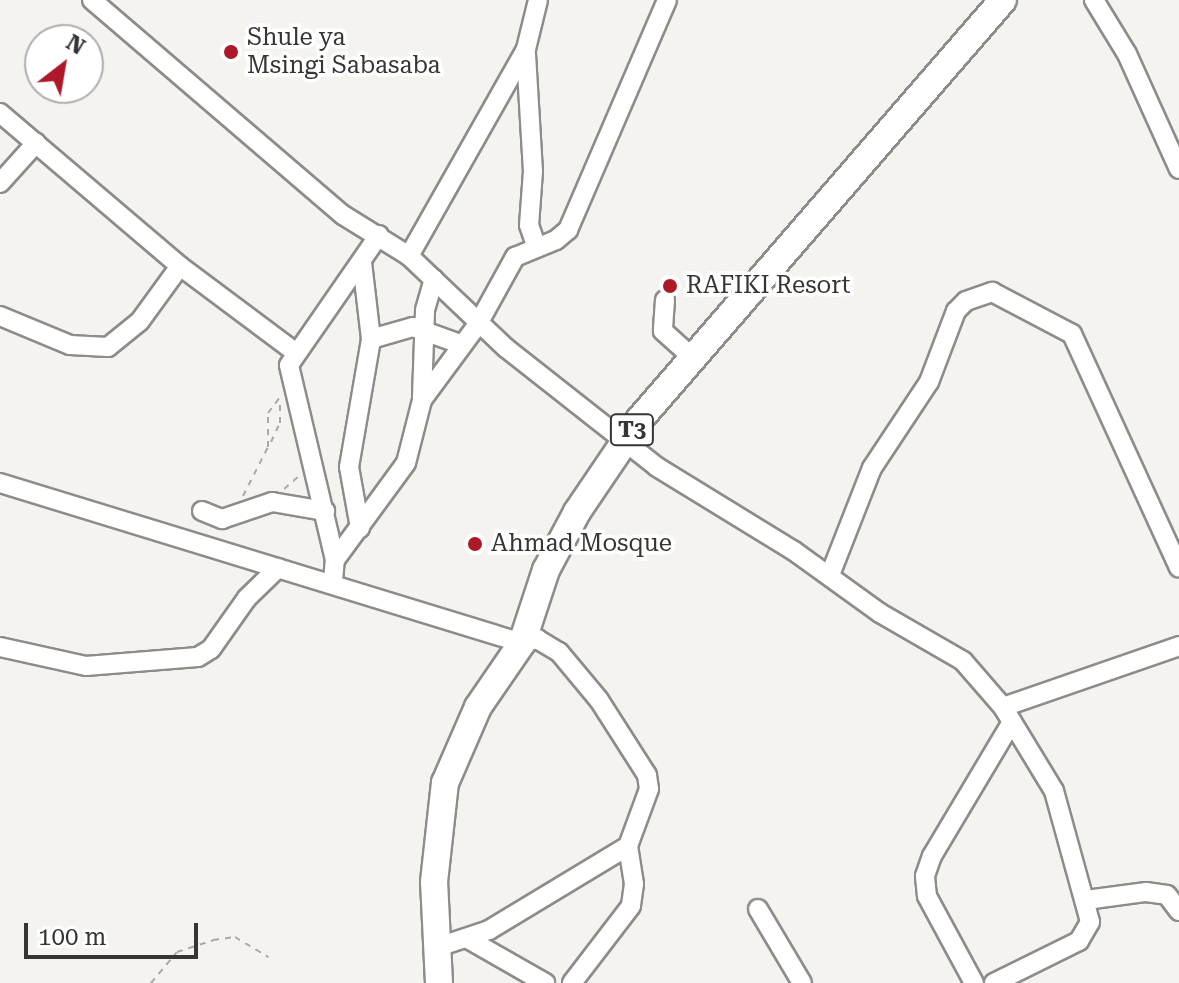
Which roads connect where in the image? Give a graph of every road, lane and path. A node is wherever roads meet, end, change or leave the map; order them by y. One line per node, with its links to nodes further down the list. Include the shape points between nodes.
1 (92, 0): 11 (street, via 343,215)
2 (538, 0): 6 (street)
3 (667, 0): 12 (street, via 596,157 575,217 556,240)
4 (1003, 0): 24 (highway, T3)
5 (1094, 0): 9 (street, via 1127,54)
6 (526, 49): 12 (street, via 533,171 529,225); 13 (street)
7 (0, 113): 8 (street)
8 (36, 143): 10 (street); 15 (street)
9 (1179, 169)
10 (0, 183)
11 (379, 235): 13 (street); 14 (street)
12 (536, 245): 19 (street, via 515,257)
13 (409, 256): 16 (street)
14 (362, 262): 21 (street); 23 (street)
15 (180, 266): 18 (street, via 140,321 108,347 70,345); 23 (street)
16 (434, 279): 19 (street); 20 (street)
17 (665, 300): 24 (street, via 663,331)
18 (0, 316)
19 (478, 324): 22 (street); 27 (street)
20 (423, 330): 21 (street, via 407,327); 22 (street); 26 (street)
21 (371, 339): 35 (street, via 349,467)
22 (460, 344): 26 (street)
23 (292, 358): 25 (path); 29 (street)
24 (694, 359): 27 (highway, T3)
25 (279, 398): 28 (path, via 280,423); 28 (path, via 268,413)
26 (422, 400): 35 (street, via 406,463)
27 (624, 441): 39 (street); 41 (highway, T3, via 546,570)
28 (268, 447): 34 (path)
29 (313, 466): 31 (path); 33 (street)
30 (0, 483): 37 (street)
31 (272, 502): 33 (street); 34 (street)
32 (202, 511): 34 (street, via 222,519)
33 (325, 511): 36 (street)
34 (236, 514)
35 (360, 528): 36 (street)
36 (335, 560): 40 (street)
37 (278, 568): 40 (street); 43 (street, via 247,598 211,649 186,660 86,666)
38 (1179, 568): 39 (street, via 1072,334 992,292 966,301 956,311 929,382 872,468)
39 (830, 575): 44 (street, via 880,613 946,646)
40 (333, 581): 41 (street)
41 (522, 643): 45 (street, via 537,639 568,661 647,775 649,789); 50 (highway, T3, via 478,707 445,783 434,882)
42 (1179, 646): 44 (street)
43 (0, 647)
44 (1007, 715): 46 (street, via 1054,791); 58 (street, via 925,876 927,896)
45 (628, 846): 49 (street); 56 (street, via 634,884 631,906)
46 (1086, 900): 48 (street, via 1146,892 1167,895); 59 (street, via 1090,928 1084,937)
47 (758, 909): 57 (street)
48 (1179, 911)
49 (468, 939): 50 (street); 55 (street)
50 (435, 948): 53 (highway, T3); 54 (highway, T3)
51 (268, 957): 52 (path, via 235,937 213,940 177,952)
52 (151, 983)
53 (439, 983)
54 (449, 983)
55 (545, 983)
56 (572, 983)
57 (802, 983)
58 (974, 983)
59 (994, 983)

